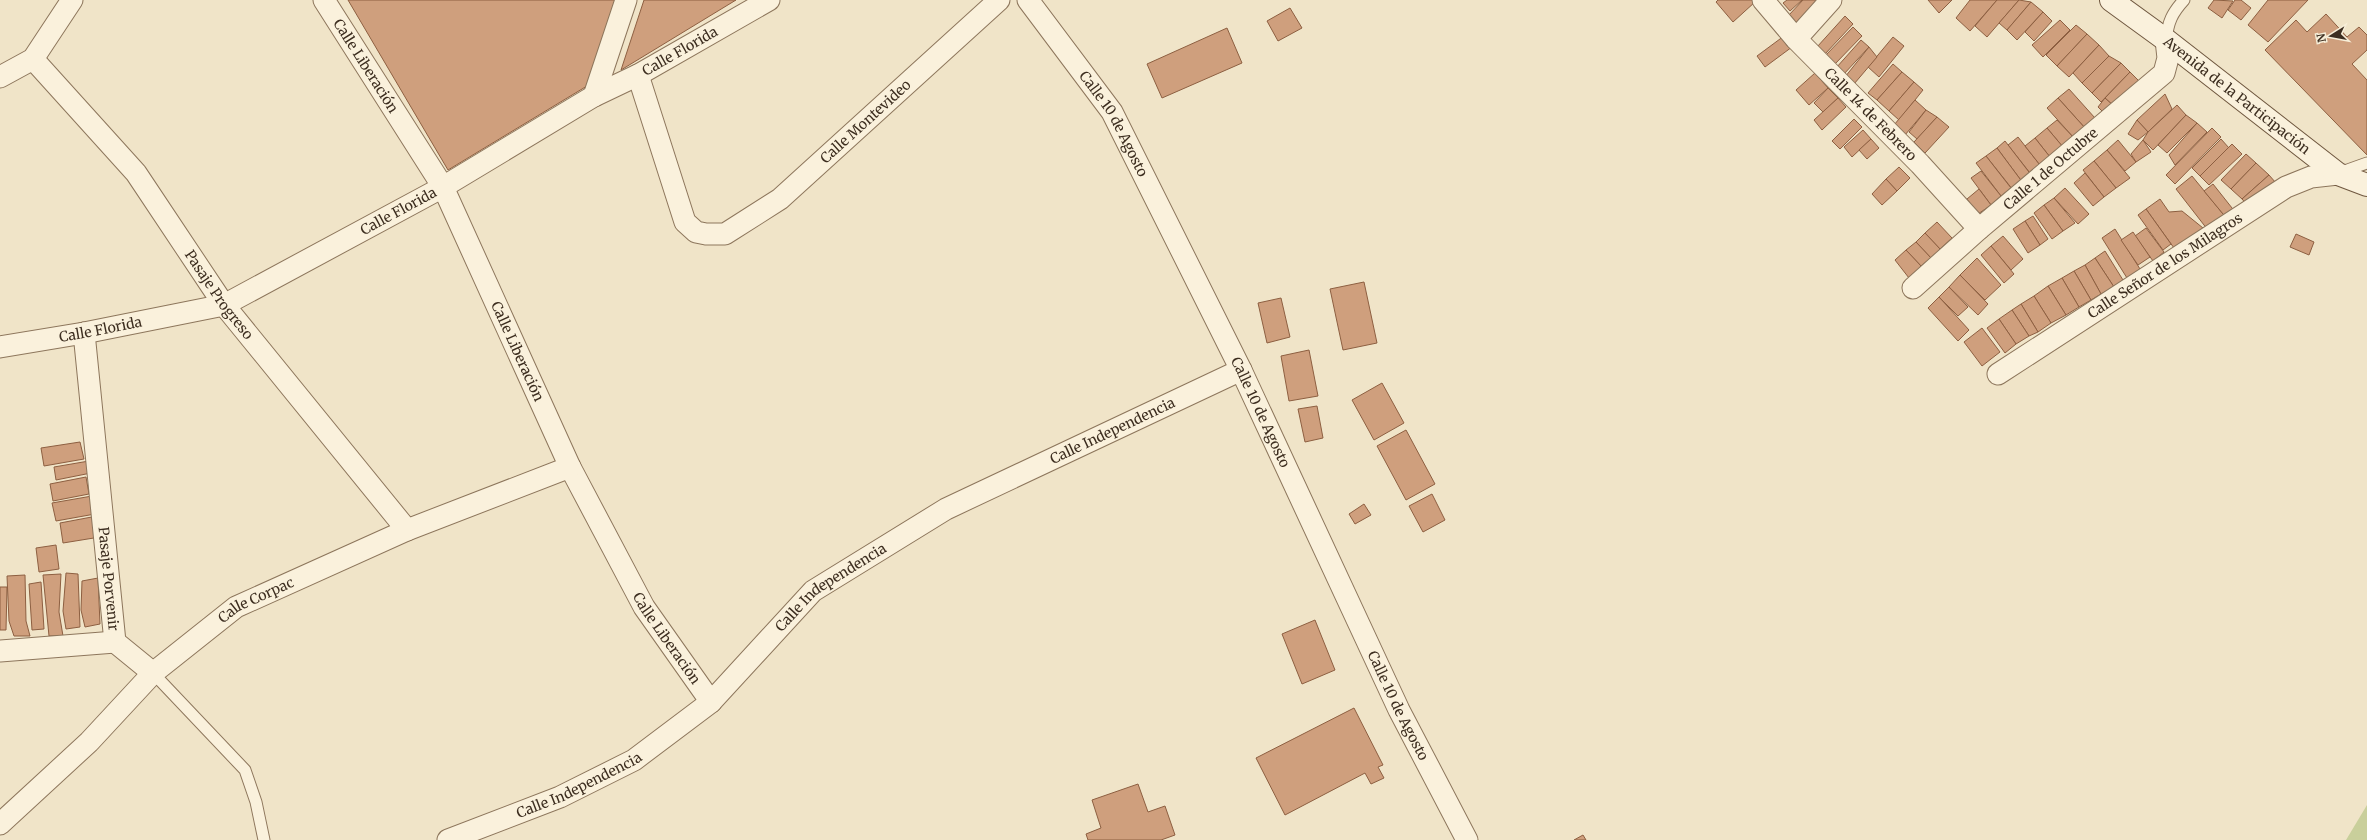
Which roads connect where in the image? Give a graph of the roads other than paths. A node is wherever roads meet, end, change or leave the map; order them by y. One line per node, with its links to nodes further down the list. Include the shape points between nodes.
1 (72, 0): 13 (street)
2 (324, 0): 20 (street, Calle Liberación)
3 (626, 0): 16 (street)
4 (769, 0): 14 (street, Calle Florida)
5 (999, 0): 14 (street, Calle Montevideo, via 780,199 725,234 696,232 686,222)
6 (1028, 0): 26 (street, Calle 10 de Agosto, via 1112,112)
7 (1763, 0): 11 (street, Calle 14 de Febrero)
8 (1831, 0): 11 (street)
9 (2111, 0): 12 (main road, Avenida de la Participación)
10 (2184, 0): 12 (lane, via 2168,23)
11 (1796, 39): 21 (street, Calle 14 de Febrero, via 1920,164)
12 (2166, 40): 18 (main road, Avenida de la Participación); 21 (street, Calle 1 de Octubre, via 2168,58 2164,73)
13 (33, 59): 15 (street); 23 (street, Pasaje Progreso, via 136,173)
14 (638, 75): 16 (street, Calle Florida)
15 (0, 77)
16 (594, 96): 20 (street, Calle Florida)
17 (2367, 163): 18 (lane)
18 (2338, 174): 19 (main road, Avenida de la Participación); 27 (street, Calle Señor de los Milagros, via 2311,177 2286,187)
19 (2367, 185)
20 (443, 187): 23 (street, Calle Florida); 28 (street, Calle Liberación)
21 (1979, 229): 22 (street, Calle 1 de Octubre)
22 (1913, 288)
23 (224, 305): 24 (street, Calle Florida); 29 (street, Pasaje Progreso)
24 (84, 333): 25 (street, Calle Florida); 30 (street, Pasaje Porvenir)
25 (0, 347)
26 (1242, 370): 33 (street, Calle Independencia, via 946,509 813,591); 37 (street, Calle 10 de Agosto, via 1399,710)
27 (1998, 374)
28 (570, 467): 29 (street, Calle Corpac); 33 (street, Calle Liberación, via 644,607)
29 (407, 530): 32 (street, Calle Corpac, via 236,607)
30 (115, 642): 31 (street); 32 (street, Pasaje Porvenir)
31 (0, 651)
32 (153, 673): 34 (street, Calle Corpac, via 89,742); 35 (lane, Pasaje Porvenir, via 245,770 256,802)
33 (711, 702): 36 (street, Calle Independencia, via 634,760 560,797)
34 (0, 824)
35 (264, 840)
36 (448, 840)
37 (1467, 840)

